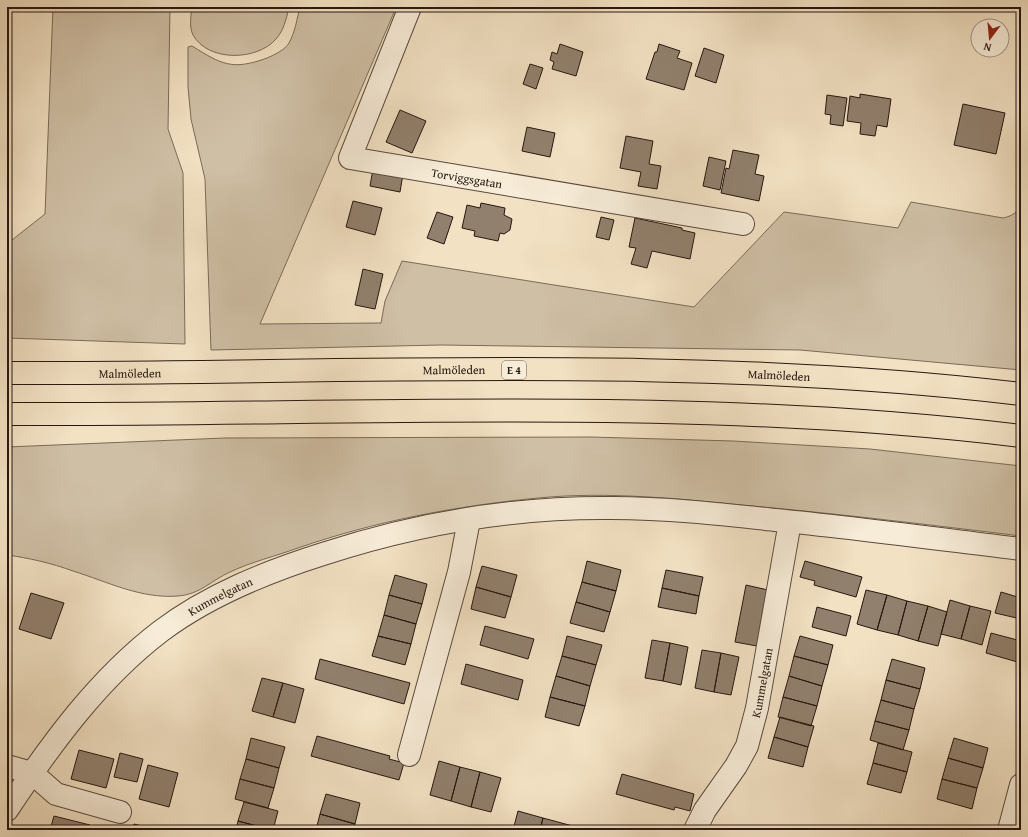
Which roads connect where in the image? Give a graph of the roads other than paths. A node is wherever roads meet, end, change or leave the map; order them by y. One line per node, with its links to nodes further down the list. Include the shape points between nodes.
1 (410, 7): 2 (street, Torviggsgatan, via 350,158)
2 (744, 224)
3 (7, 373): 4 (highway, Malmöleden / E 4, via 575,370 882,380)
4 (1021, 394)
5 (7, 414): 6 (highway, via 580,411 783,417 947,428)
6 (1021, 436)
7 (469, 520): 8 (street, Kummelgatan, via 546,511 609,508 672,509); 10 (street, via 459,572); 12 (street, Kummelgatan, via 392,534 348,546 258,577 189,612 161,631 108,677)
8 (790, 522): 9 (street, Kummelgatan); 16 (street, Kummelgatan, via 757,708 747,746 705,810)
9 (1021, 549)
10 (410, 755)
11 (7, 766): 12 (street)
12 (32, 773): 14 (street, Kummelgatan); 15 (street, via 56,794)
13 (1021, 785): 17 (street)
14 (7, 810)
15 (120, 812)
16 (695, 830)
17 (1009, 830)

